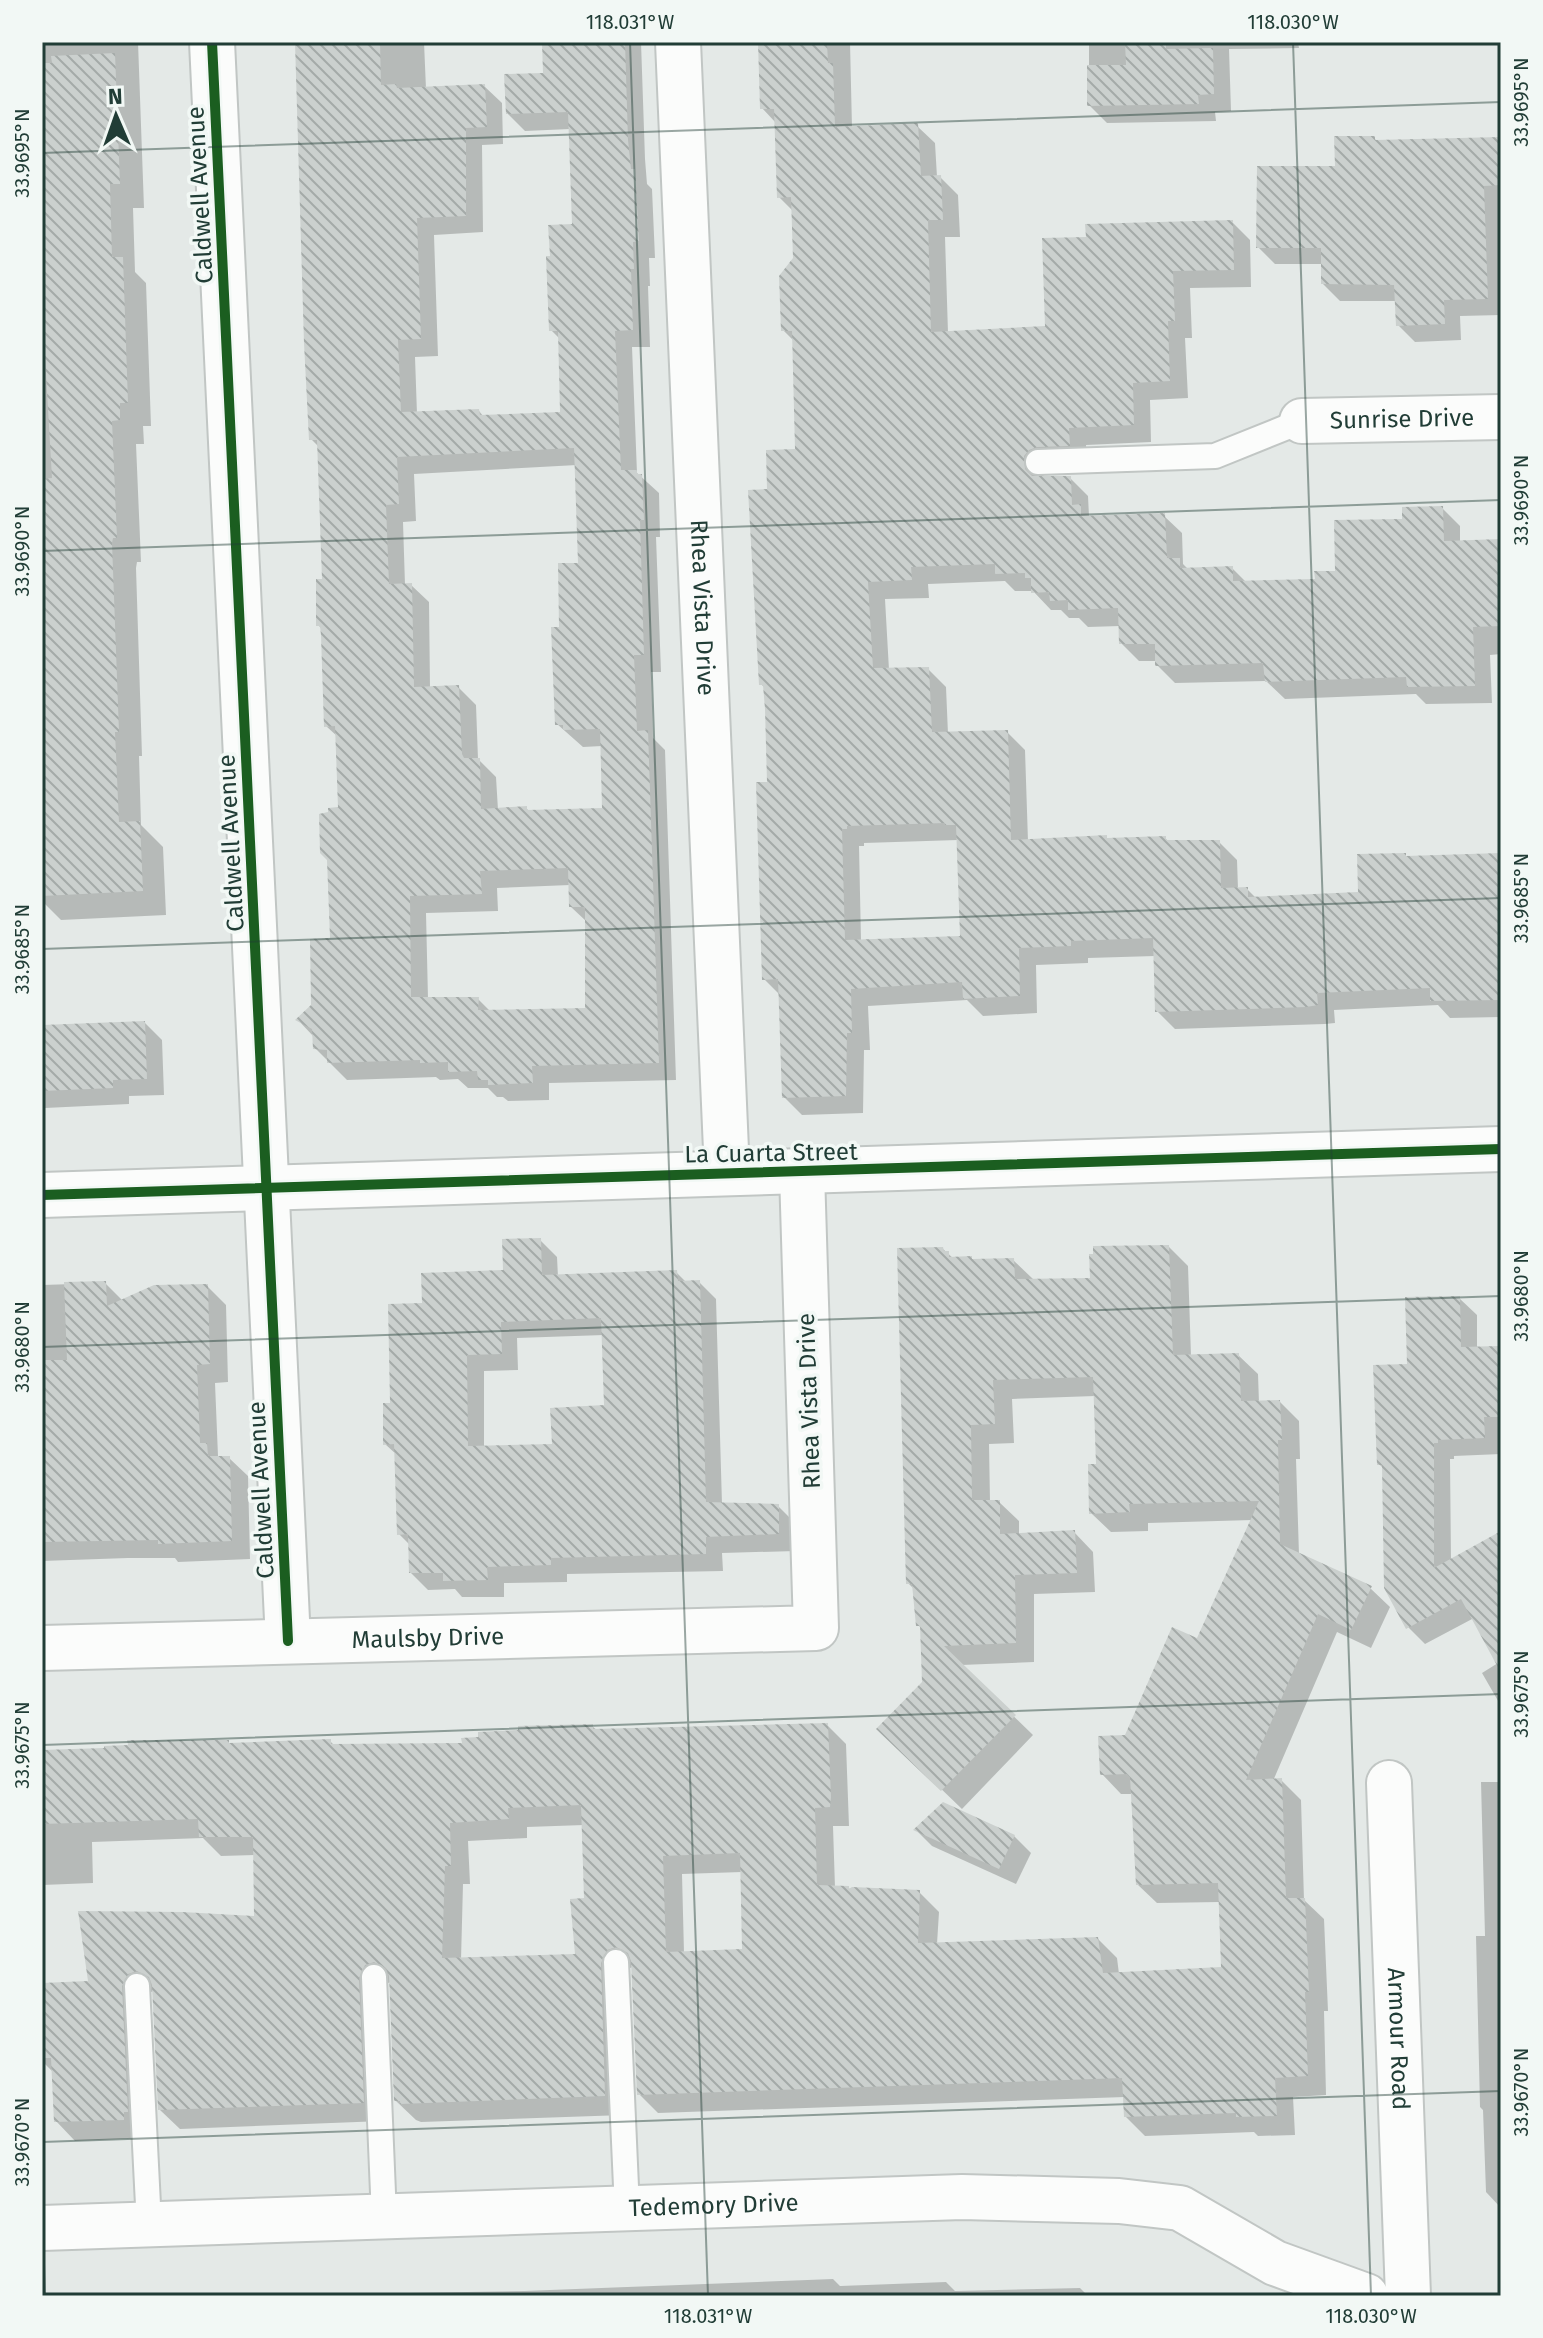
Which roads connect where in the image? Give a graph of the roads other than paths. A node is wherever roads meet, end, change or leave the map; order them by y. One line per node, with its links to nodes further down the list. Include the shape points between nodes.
1 (212, 42): 9 (street, Caldwell Avenue)
2 (678, 42): 7 (street, Rhea Vista Drive)
3 (1501, 417): 4 (street, Sunrise Drive)
4 (1302, 421): 5 (lane, via 1215,456)
5 (1038, 462)
6 (1501, 1149): 8 (street, La Cuarta Street)
7 (727, 1173): 8 (street, La Cuarta Street); 9 (street, La Cuarta Street)
8 (802, 1173): 11 (street, Rhea Vista Drive)
9 (267, 1189): 10 (street, La Cuarta Street); 12 (street, Caldwell Avenue)
10 (42, 1195)
11 (816, 1628): 12 (street, Maulsby Drive)
12 (288, 1641): 13 (street, Maulsby Drive)
13 (42, 1648)
14 (1389, 1783): 23 (street, Armour Road)
15 (616, 1962): 18 (lane)
16 (374, 1977): 19 (lane)
17 (137, 1986): 20 (lane)
18 (627, 2209): 19 (street, Tedemory Drive); 22 (street, Tedemory Drive, via 962,2197 1180,2208 1275,2263)
19 (384, 2217): 20 (street, Tedemory Drive)
20 (149, 2225): 21 (street, Tedemory Drive)
21 (42, 2228)
22 (1366, 2296)
23 (1408, 2296)

